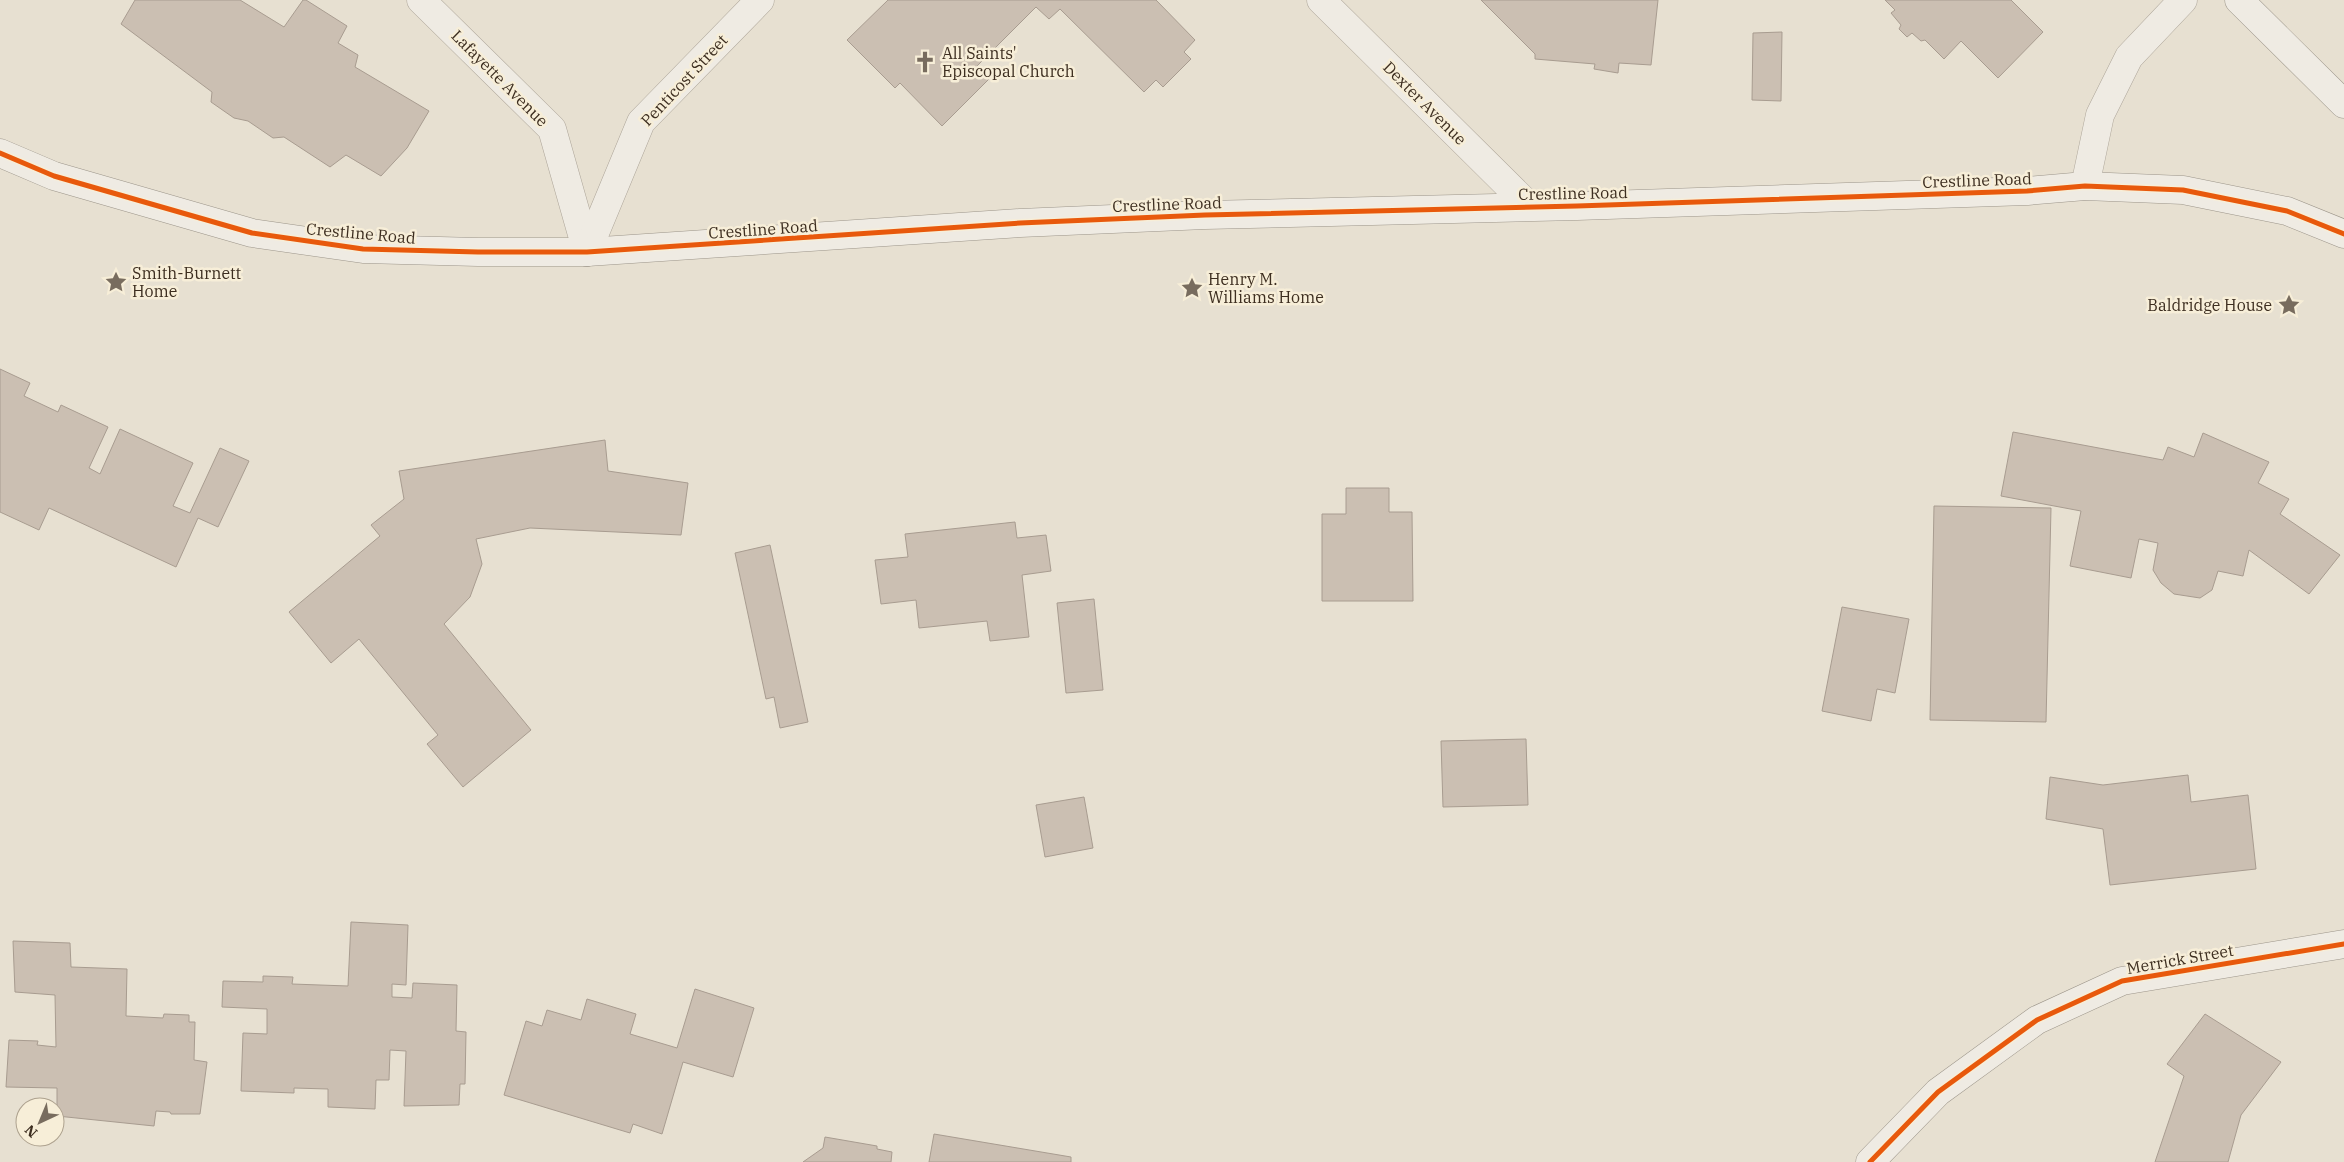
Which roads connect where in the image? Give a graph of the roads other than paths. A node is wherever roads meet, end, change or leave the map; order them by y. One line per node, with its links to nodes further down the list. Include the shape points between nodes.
1 (421, 0): 11 (street, Lafayette Avenue, via 552,129)
2 (760, 0): 11 (street, Penticost Street, via 641,122)
3 (1321, 0): 9 (street, Dexter Avenue)
4 (2183, 0): 8 (street, via 2129,57 2100,115)
5 (2239, 0): 6 (street)
6 (2344, 104)
7 (0, 153): 11 (street, Crestline Road, via 54,176 252,233 363,249)
8 (2085, 186): 9 (street, Crestline Road, via 2017,192); 10 (street, Crestline Road, via 2183,190 2287,211)
9 (1529, 206): 11 (street, Crestline Road, via 1039,222)
10 (2344, 234)
11 (587, 252)
12 (2344, 944): 13 (street, Merrick Street, via 2113,985 2037,1020 1938,1092)
13 (1870, 1162)

